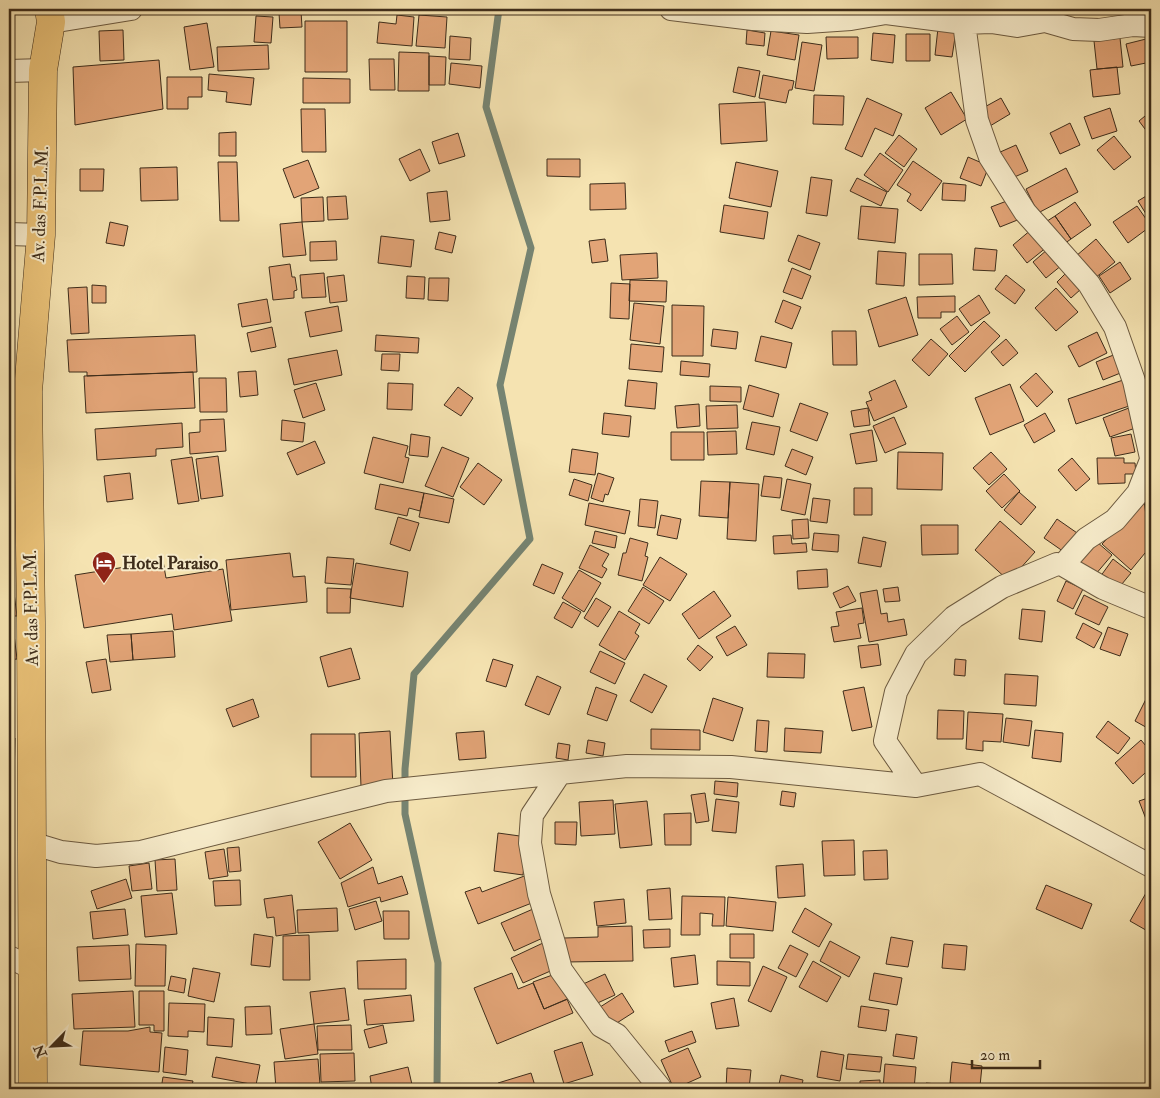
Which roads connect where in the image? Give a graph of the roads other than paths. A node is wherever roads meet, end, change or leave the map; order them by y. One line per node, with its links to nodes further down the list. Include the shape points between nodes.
1 (131, 9): 3 (street)
2 (671, 9): 4 (street, via 798,21 851,19 886,13)
3 (50, 15): 6 (main road, Av. das F.P.L.M.)
4 (964, 23): 5 (street, via 991,22 1017,26 1045,21 1073,29 1099,30); 11 (street, via 977,120 990,157 1025,212 1089,284 1114,327 1134,381)
5 (1151, 26)
6 (43, 70): 7 (street); 9 (main road, Av. das F.P.L.M.)
7 (9, 71)
8 (9, 234): 9 (street)
9 (41, 235): 10 (main road, Av. das F.P.L.M.)
10 (18, 391): 16 (main road, Av. das F.P.L.M., via 31,622)
11 (1151, 459): 12 (street, via 1138,493 1115,520 1086,539)
12 (1063, 565): 13 (street, via 1103,588); 15 (street, via 1043,569 1002,587 954,617 916,654 896,692 885,741)
13 (1151, 608)
14 (560, 773): 15 (street, via 626,766 731,767); 16 (street, via 386,791 141,852 96,856 62,852); 19 (street, via 532,816 530,843 539,894 561,970 601,1026 617,1035)
15 (916, 786): 17 (street, via 980,774)
16 (31, 843): 18 (main road, Av. das F.P.L.M.)
17 (1151, 866)
18 (20, 962): 20 (main road, Av. das F.P.L.M.)
19 (660, 1088)
20 (33, 1089)

